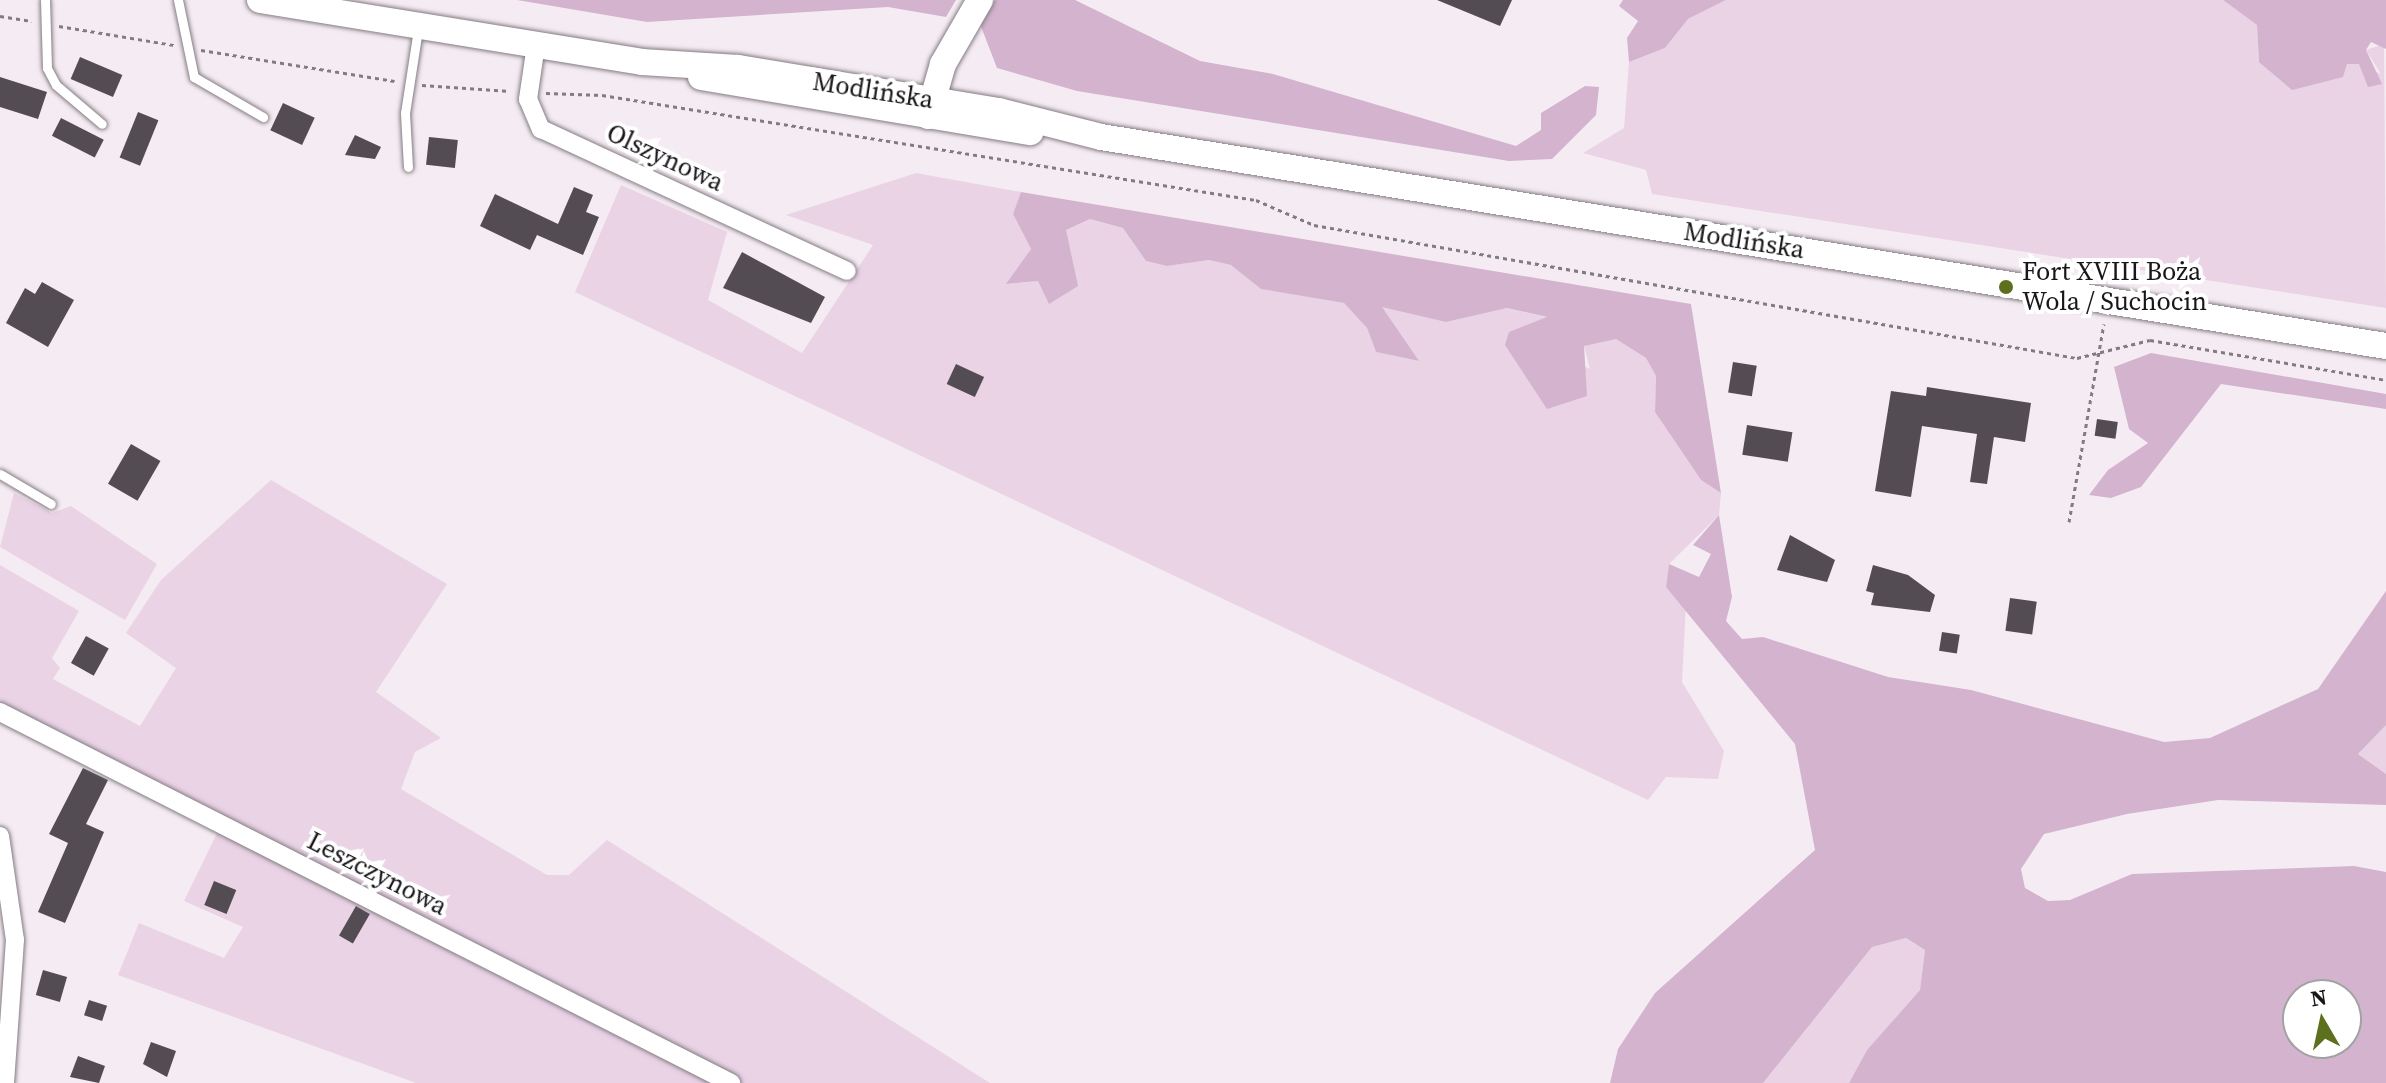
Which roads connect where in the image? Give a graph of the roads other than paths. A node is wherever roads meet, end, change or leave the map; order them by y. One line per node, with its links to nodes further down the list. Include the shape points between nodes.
1 (45, 0): 9 (lane, via 41,23 56,85)
2 (178, 0): 8 (lane, via 198,83)
3 (260, 0): 5 (main road, Modlińska)
4 (980, 0): 7 (main road)
5 (419, 26): 6 (main road, Modlińska); 10 (lane, via 408,83)
6 (536, 45): 7 (main road, Modlińska, via 642,62 738,68); 11 (street, Olszynowa, via 528,92 541,129)
7 (930, 109): 12 (main road, Modlińska)
8 (263, 117)
9 (102, 124)
10 (408, 167)
11 (847, 271)
12 (2386, 346)
13 (0, 474): 14 (lane)
14 (51, 504)
15 (0, 712): 19 (street, Leszczynowa)
16 (0, 836): 17 (street)
17 (6, 892): 18 (street)
18 (5, 1083)
19 (731, 1083)

